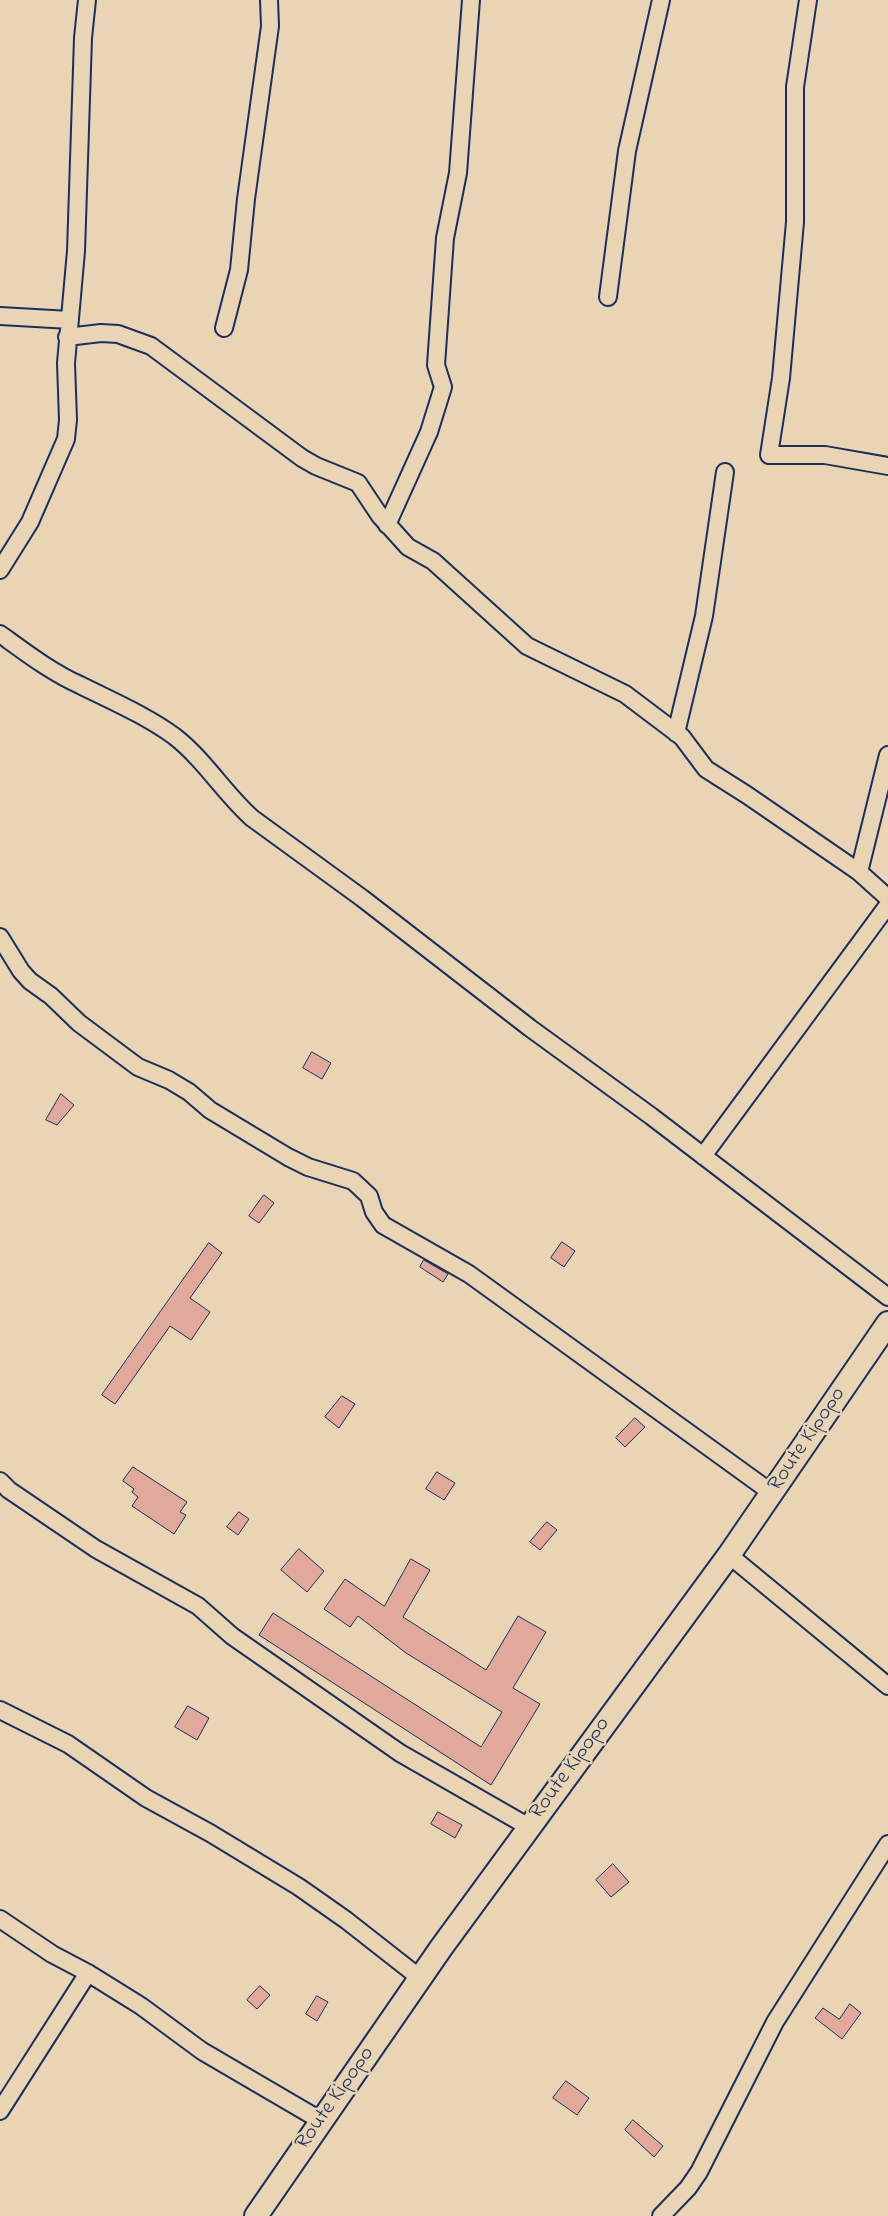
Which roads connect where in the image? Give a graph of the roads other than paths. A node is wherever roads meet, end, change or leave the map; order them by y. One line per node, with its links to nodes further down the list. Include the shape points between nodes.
1 (87, 0): 8 (street)
2 (269, 0): 9 (street, via 270,26 239,270)
3 (471, 0): 13 (street, via 458,173 444,247 436,365 442,387 429,432)
4 (661, 0): 6 (street, via 627,151)
5 (808, 0): 11 (street, via 794,87 795,222 781,378 769,454 825,455)
6 (608, 297)
7 (0, 316): 8 (street)
8 (70, 320): 10 (street)
9 (224, 328)
10 (67, 338): 13 (street, via 118,334 151,346 302,458 358,483); 14 (street, via 66,439 30,522)
11 (888, 466)
12 (725, 472): 16 (street, via 704,616)
13 (387, 525): 16 (street, via 408,547 433,561 527,646 625,694)
14 (0, 570)
15 (0, 634): 22 (street, via 78,685 125,707 174,736 194,753 252,818)
16 (676, 732): 18 (street, via 706,769)
17 (888, 755): 18 (street)
18 (859, 872): 19 (street)
19 (888, 898)
20 (888, 905): 22 (street)
21 (0, 937): 26 (street, via 30,981 138,1067 182,1088 210,1110 288,1157 353,1181 369,1196 374,1212 384,1225 469,1274)
22 (703, 1156): 23 (street)
23 (888, 1297)
24 (888, 1323): 26 (main road, Route Kipopo)
25 (0, 1481): 30 (street, via 96,1549 198,1606 232,1636 400,1753)
26 (772, 1493): 27 (main road, Route Kipopo)
27 (729, 1554): 28 (street); 30 (main road, Route Kipopo)
28 (888, 1686)
29 (0, 1710): 34 (street, via 68,1744 146,1798 299,1887)
30 (529, 1827): 34 (main road, Route Kipopo)
31 (888, 1844): 38 (street, via 774,2022 699,2172)
32 (0, 1919): 33 (street, via 52,1954)
33 (88, 1973): 35 (street); 36 (street, via 202,2051)
34 (420, 1978): 36 (main road, Route Kipopo)
35 (0, 2111)
36 (320, 2120): 37 (main road, Route Kipopo)
37 (256, 2216)
38 (661, 2216)

